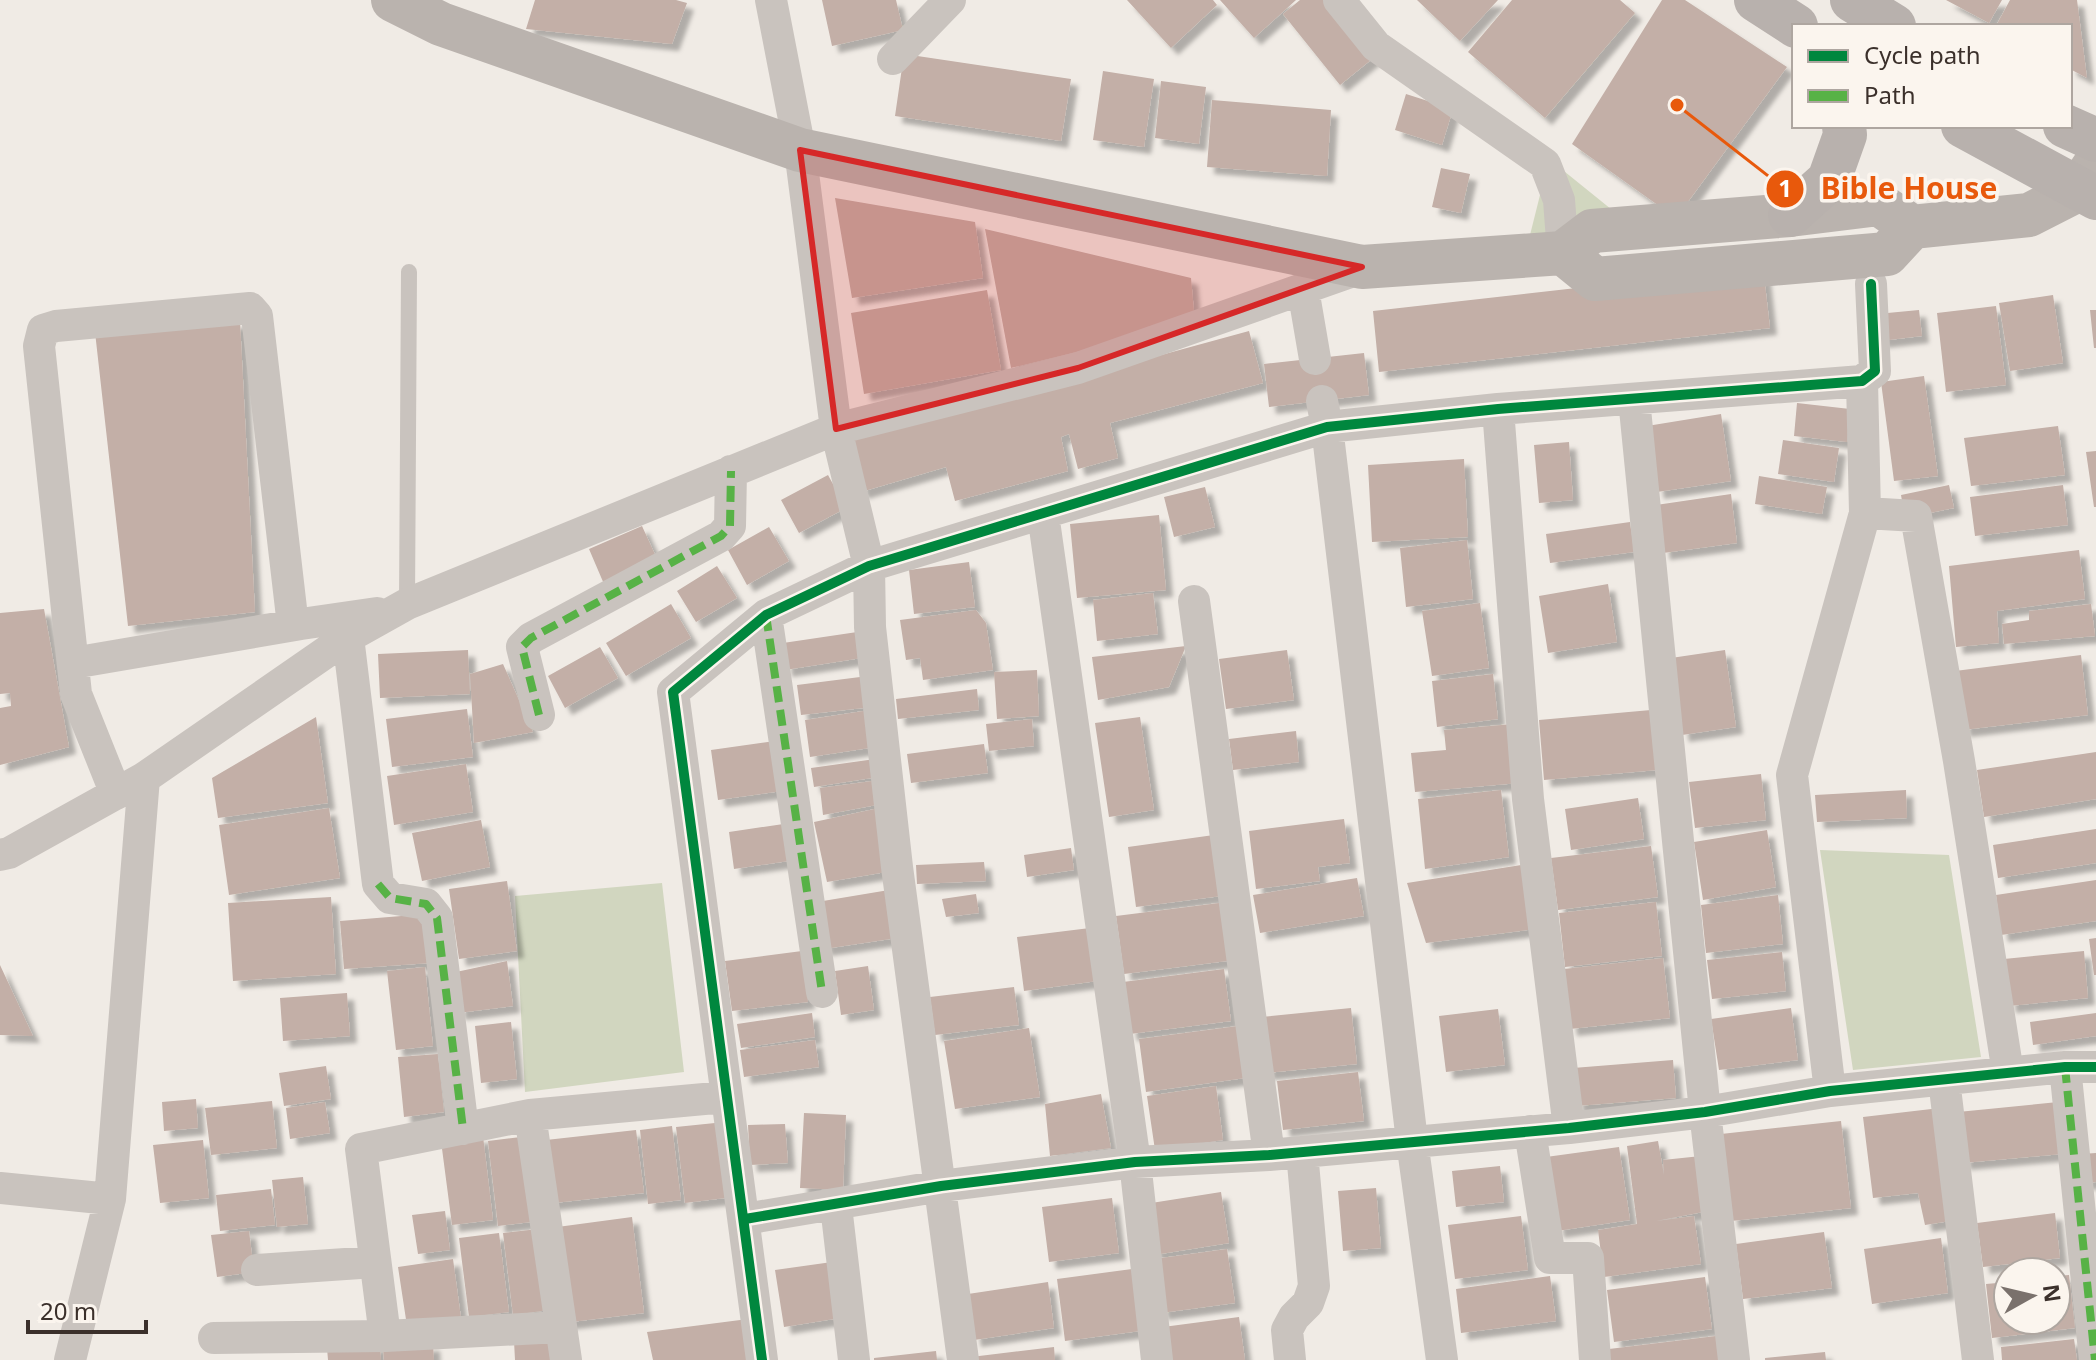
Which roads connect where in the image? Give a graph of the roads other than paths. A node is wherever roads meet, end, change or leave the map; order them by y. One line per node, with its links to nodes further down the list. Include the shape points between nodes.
1 (393, 0): 14 (main road, via 441,24)
2 (771, 0): 14 (street)
3 (950, 0): 9 (street)
4 (1339, 0): 18 (street, via 1376,46 1545,164 1559,200)
5 (1756, 0): 7 (main road)
6 (1852, 0): 8 (main road)
7 (1793, 24)
8 (1891, 24)
9 (893, 59)
10 (1844, 128): 16 (main road, via 1829,180)
11 (1967, 128): 15 (main road)
12 (2069, 128): 13 (main road)
13 (2096, 140)
14 (800, 150): 19 (main road); 28 (street)
15 (2090, 184): 17 (main road, via 2029,215)
16 (1790, 215): 17 (main road, via 1879,204); 18 (main road, via 1592,231)
17 (1912, 227): 18 (main road, via 1887,254 1595,279)
18 (1563, 253): 19 (main road)
19 (1362, 267): 22 (street)
20 (409, 272): 34 (lane)
21 (1871, 284): 24 (street, via 1875,371)
22 (1303, 289): 23 (street); 28 (street, via 1078,368)
23 (1315, 359)
24 (1862, 381): 25 (street); 30 (street)
25 (1634, 399): 26 (street); 49 (street)
26 (1498, 409): 27 (street); 51 (street, via 1528,799)
27 (1325, 414): 31 (street); 54 (street)
28 (836, 429): 29 (street); 32 (street)
29 (731, 471): 34 (street); 39 (street, via 730,526 721,536 522,647)
30 (1865, 513): 45 (street, via 1916,516); 47 (street, via 1792,775)
31 (1043, 514): 32 (street); 57 (street)
32 (869, 566): 35 (street); 58 (street, via 870,627 897,867)
33 (1194, 601): 56 (street)
34 (402, 607): 36 (street); 37 (street)
35 (766, 615): 43 (street); 48 (street, via 673,692)
36 (301, 624): 38 (street); 38 (street, via 292,617 257,316 250,308 56,326 43,330 39,346)
37 (348, 637): 40 (street); 52 (street, via 378,884 390,898 426,904 437,918)
38 (73, 663): 41 (street, via 76,694)
39 (539, 715)
40 (144, 778): 41 (street); 60 (street)
41 (116, 794): 42 (street)
42 (0, 855)
43 (822, 992)
44 (2080, 1067): 45 (street); 79 (street)
45 (2008, 1073): 46 (street)
46 (1944, 1080): 47 (street); 78 (street)
47 (1830, 1091): 49 (street)
48 (726, 1097): 50 (street); 62 (street)
49 (1705, 1112): 51 (street); 77 (street)
50 (530, 1115): 52 (street); 65 (street)
51 (1569, 1128): 53 (street)
52 (463, 1129): 63 (street, via 361,1149)
53 (1530, 1131): 54 (street); 76 (street, via 1550,1258 1588,1258)
54 (1412, 1141): 55 (street); 75 (street)
55 (1302, 1152): 56 (street); 74 (street, via 1314,1286 1287,1330)
56 (1269, 1155): 57 (street)
57 (1135, 1162): 58 (street); 73 (street)
58 (941, 1186): 61 (street); 72 (street)
59 (0, 1188): 60 (street)
60 (110, 1199): 68 (street)
61 (836, 1206): 62 (street); 71 (street)
62 (745, 1219): 70 (street)
63 (375, 1262): 64 (street); 66 (street)
64 (257, 1270)
65 (560, 1327): 66 (street); 69 (street)
66 (385, 1336): 67 (street)
67 (214, 1338)
68 (70, 1360)
69 (566, 1360)
70 (762, 1360)
71 (854, 1360)
72 (963, 1360)
73 (1157, 1360)
74 (1290, 1360)
75 (1442, 1360)
76 (1595, 1360)
77 (1734, 1360)
78 (1978, 1360)
79 (2095, 1360)

